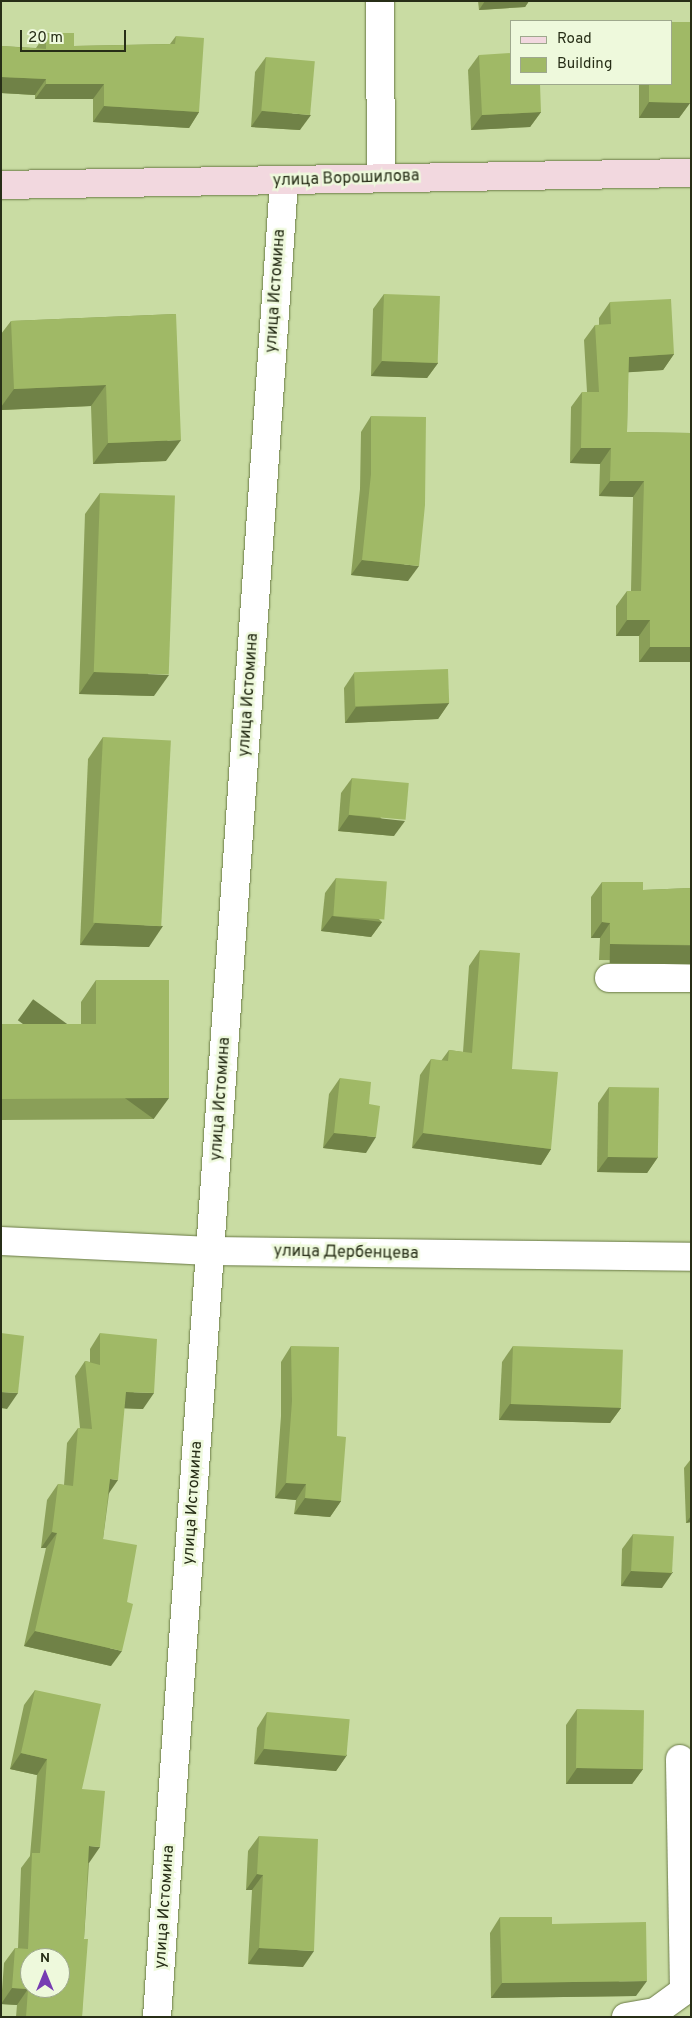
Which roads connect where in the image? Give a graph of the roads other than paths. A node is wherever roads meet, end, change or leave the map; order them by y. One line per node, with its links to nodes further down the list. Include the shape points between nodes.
1 (380, 1): 3 (street)
2 (691, 173): 3 (main road, улица Ворошилова)
3 (381, 176): 4 (main road, улица Ворошилова)
4 (284, 181): 5 (main road, улица Ворошилова); 9 (street, улица Истомина)
5 (1, 185)
6 (609, 978): 7 (street)
7 (691, 978)
8 (1, 1242): 9 (street, улица Дербенцева)
9 (211, 1251): 10 (street, улица Дербенцева); 12 (street, улица Истомина)
10 (691, 1257)
11 (680, 1759): 13 (street, via 684,1991 655,2012)
12 (157, 2017)
13 (626, 2017)

